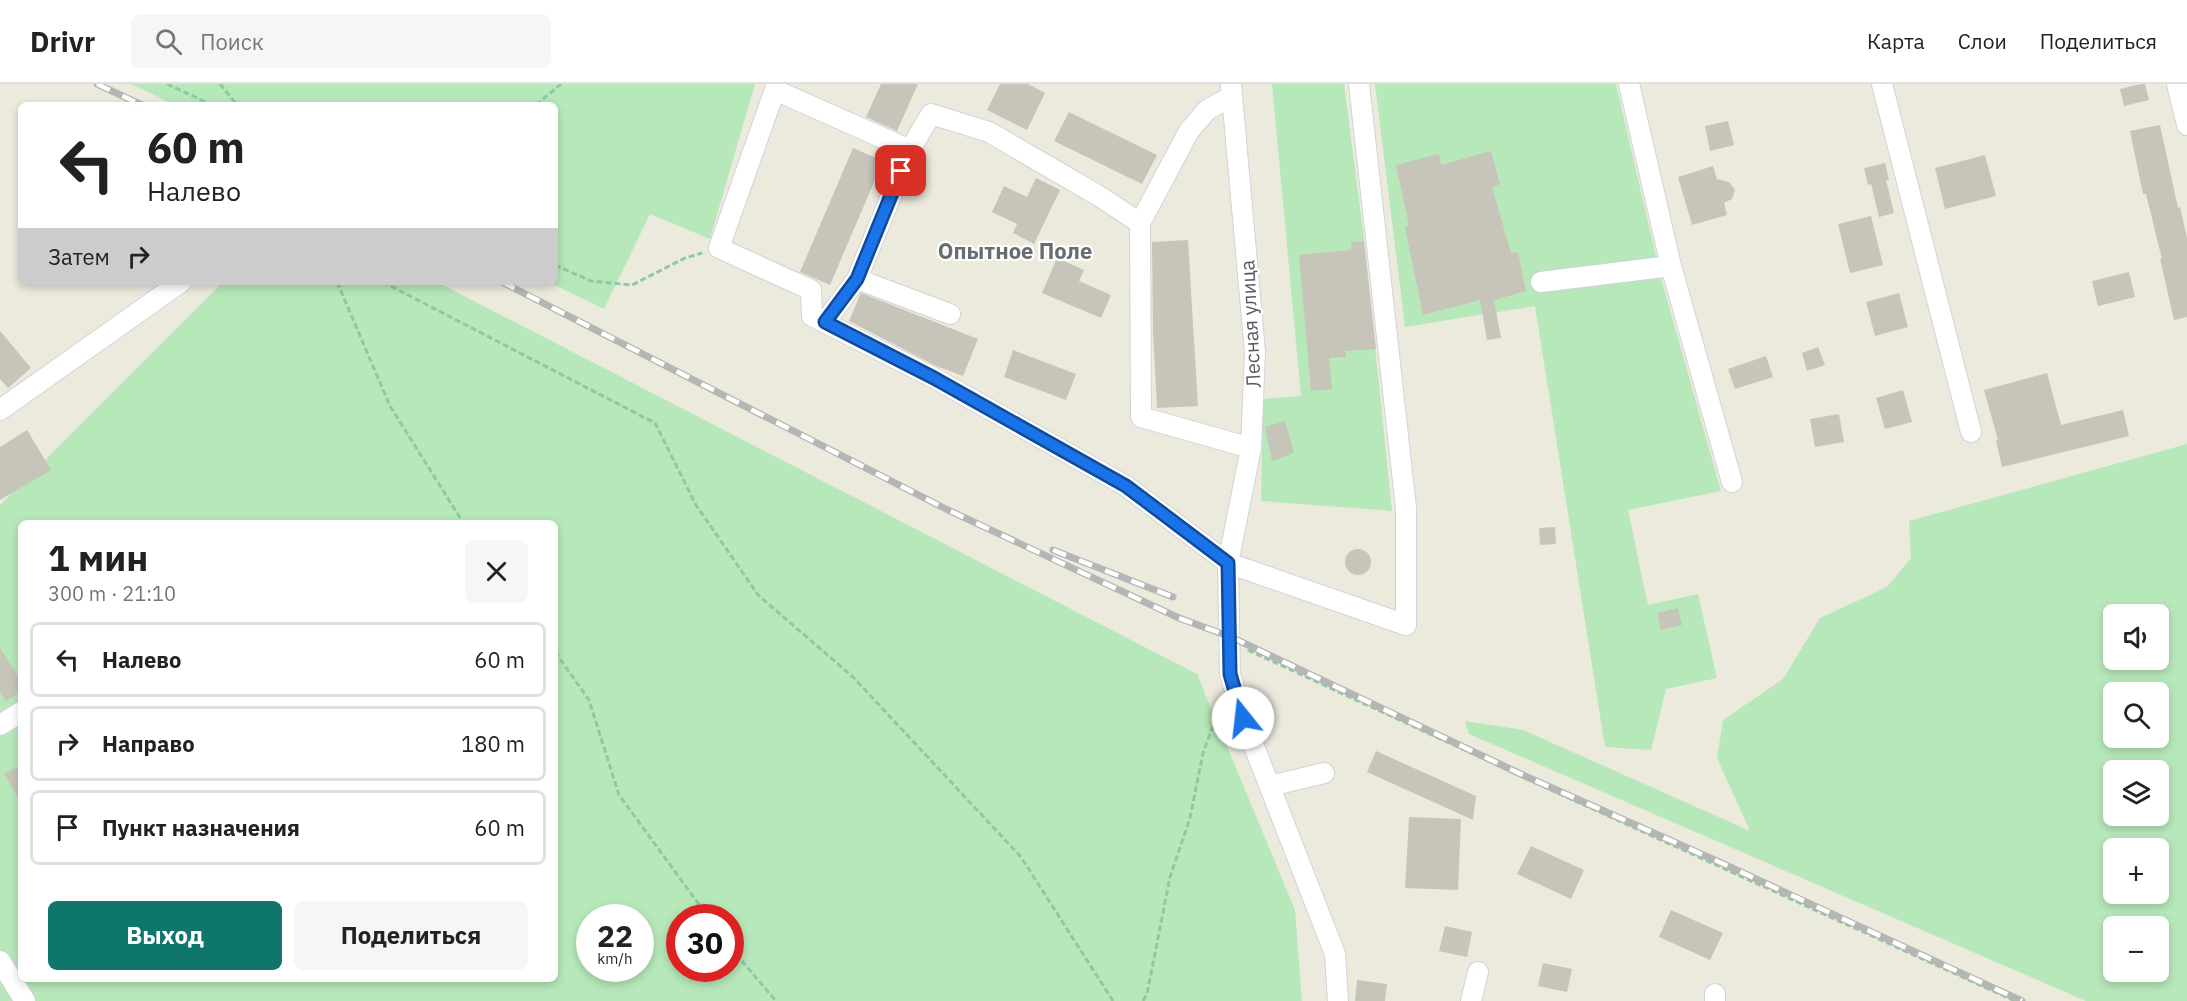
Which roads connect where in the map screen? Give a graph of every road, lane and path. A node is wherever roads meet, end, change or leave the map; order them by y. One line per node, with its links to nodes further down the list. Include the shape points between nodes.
1 (167, 84): 10 (path)
2 (220, 84): 11 (path)
3 (561, 84): 12 (path)
4 (1359, 84): 31 (street, via 1406,508 1406,625)
5 (1629, 84): 18 (street)
6 (1882, 84): 27 (street)
7 (2176, 84): 13 (street)
8 (776, 87): 14 (street); 16 (street)
9 (1232, 90): 15 (street, via 1207,110 1189,132); 28 (street, Лесная улица, via 1255,352)
10 (206, 102)
11 (235, 102)
12 (540, 102)
13 (2187, 125)
14 (910, 150): 15 (street, via 931,114 989,132); 19 (street)
15 (1140, 223): 28 (street, via 1141,417)
16 (718, 248): 17 (path, via 685,258 632,285 591,281); 25 (street, via 811,290 812,316)
17 (558, 266)
18 (1671, 266): 20 (street); 29 (street)
19 (857, 279): 24 (street); 25 (street)
20 (1541, 282)
21 (177, 285): 26 (street)
22 (338, 285): 30 (path, via 390,406)
23 (389, 285): 45 (path, via 655,423 696,505 758,595 853,677 1021,857)
24 (950, 314)
25 (825, 322): 31 (street, via 1126,486)
26 (0, 410)
27 (1971, 432)
28 (1251, 448): 31 (street, Лесная улица)
29 (1732, 482)
30 (461, 520)
31 (1228, 563): 32 (street, Лесная улица)
32 (1231, 642): 38 (street, Лесная улица, via 1230,674); 49 (path)
33 (558, 656): 39 (path, via 589,700 619,795)
34 (1221, 705): 46 (path, via 1203,753 1190,818 1170,877)
35 (18, 714): 36 (street)
36 (0, 725)
37 (1324, 773): 38 (street)
38 (1270, 786): 47 (street, Лесная улица, via 1335,954)
39 (699, 904)
40 (0, 961): 43 (street)
41 (744, 964): 44 (path)
42 (1478, 972): 48 (street)
43 (24, 1001)
44 (776, 1001)
45 (1113, 1001)
46 (1143, 1001)
47 (1338, 1001)
48 (1471, 1001)
49 (2016, 1001)

